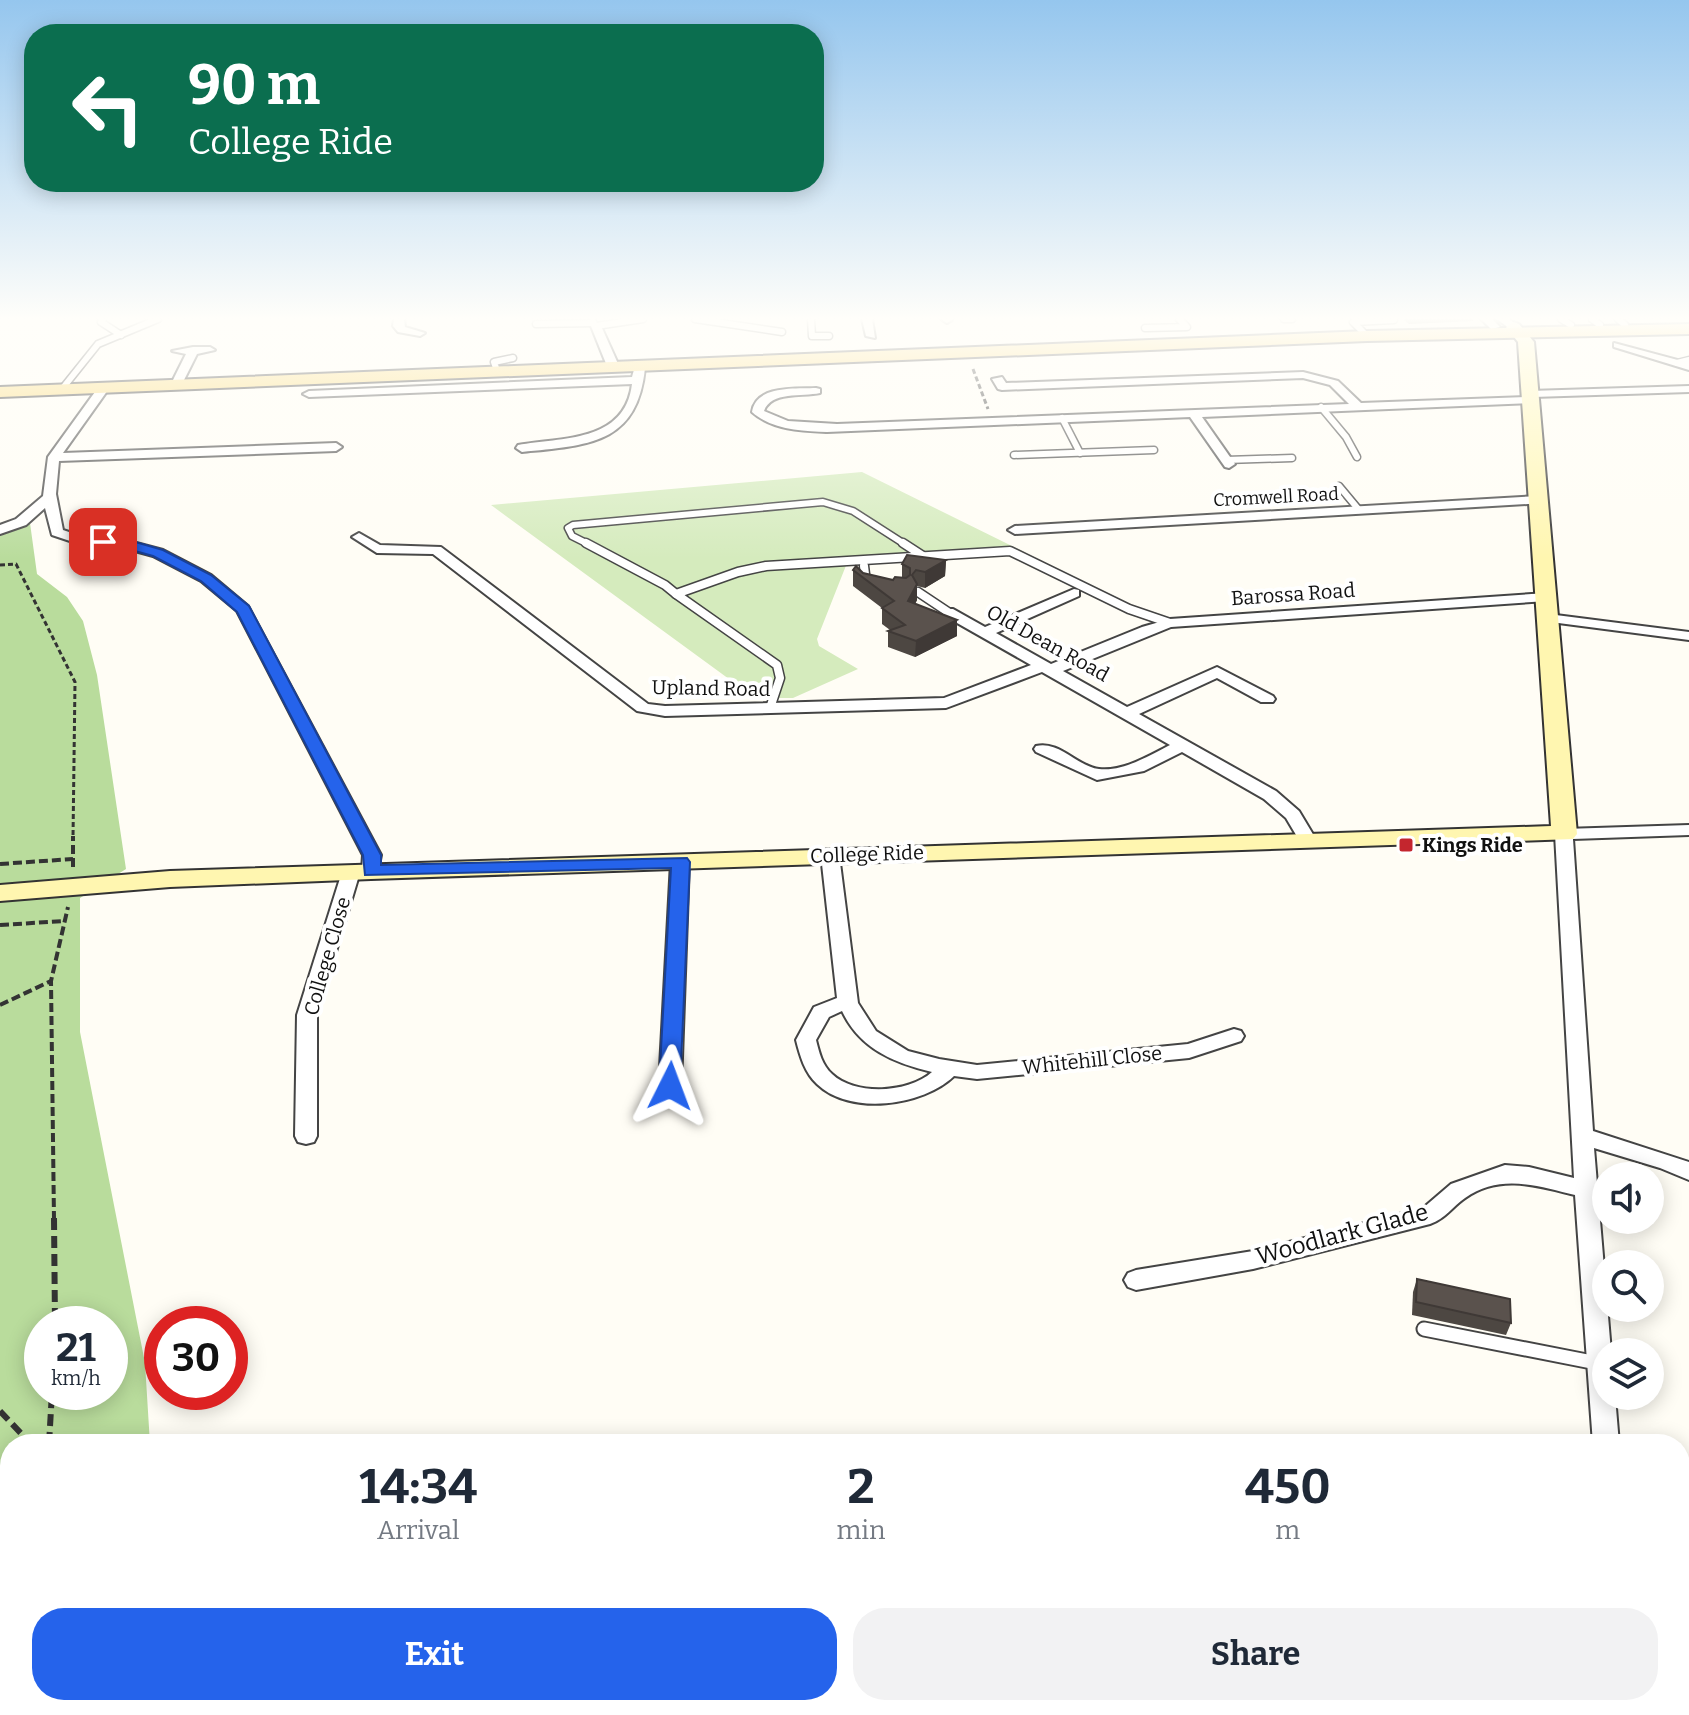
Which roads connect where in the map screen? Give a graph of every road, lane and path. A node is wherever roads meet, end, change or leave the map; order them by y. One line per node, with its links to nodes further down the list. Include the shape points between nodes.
1 (95, 399): 18 (street)
2 (635, 399): 14 (street, via 618,426 597,436)
3 (765, 399): 12 (street, via 758,412 769,420 818,428)
4 (984, 399): 12 (path)
5 (1352, 399): 8 (street)
6 (1491, 399): 8 (street)
7 (1530, 399): 24 (street)
8 (1357, 406): 9 (street)
9 (1321, 407): 10 (street); 19 (lane)
10 (1193, 413): 11 (street); 21 (street)
11 (1062, 418): 12 (street); 16 (lane)
12 (993, 421)
13 (336, 447): 18 (street)
14 (522, 448)
15 (1154, 450): 16 (lane)
16 (1080, 453): 17 (lane)
17 (1014, 455)
18 (54, 457): 23 (street)
19 (1357, 457)
20 (1292, 458): 21 (lane)
21 (1227, 462)
22 (1339, 486): 25 (lane)
23 (50, 497): 26 (street, via 21,522); 54 (street, via 57,532 158,553 206,578 243,609 372,855)
24 (1539, 500): 25 (street, Cromwell Road); 36 (street)
25 (1359, 510): 27 (street, Cromwell Road)
26 (0, 530)
27 (1015, 530)
28 (359, 537): 43 (street, Upland Road, via 380,552 436,550 643,708)
29 (923, 556): 35 (lane, via 766,566); 35 (lane, via 853,511 823,502 568,528 572,536); 38 (lane, via 1010,551)
30 (0, 565): 51 (path, via 16,564 75,682)
31 (864, 566): 32 (lane, via 866,582)
32 (881, 583)
33 (918, 592): 37 (lane)
34 (1074, 593): 39 (street)
35 (676, 594): 43 (lane, via 777,665 780,678)
36 (1547, 608): 38 (street, Barossa Road); 40 (street, Barossa Road); 48 (street)
37 (948, 612): 39 (street, Old Dean Road)
38 (1170, 623): 41 (street, Barossa Road)
39 (984, 633): 41 (street, Old Dean Road)
40 (1689, 636)
41 (1047, 668): 43 (street, Upland Road, via 946,703); 44 (street, Old Dean Road)
42 (1267, 699): 44 (street, via 1217,672)
43 (770, 708)
44 (1127, 713): 45 (street, Old Dean Road)
45 (1180, 746): 46 (street, via 1138,767 1097,775); 49 (street, Old Dean Road, via 1277,801 1293,815)
46 (1042, 749)
47 (1689, 830): 48 (street)
48 (1564, 834): 49 (street, College Ride); 66 (street)
49 (1308, 841): 50 (street, College Ride)
50 (830, 855): 52 (street, College Ride); 60 (street, Whitehill Close)
51 (73, 859): 53 (path); 55 (path)
52 (680, 862): 54 (street, College Ride); 64 (street)
53 (0, 864)
54 (361, 871): 55 (street, College Ride); 65 (street, College Close, via 307,1015)
55 (72, 887): 56 (street, College Ride); 57 (path)
56 (0, 893)
57 (65, 921): 58 (path); 59 (path)
58 (0, 925)
59 (51, 981): 61 (path); 70 (path)
60 (847, 1002): 63 (street, Whitehill Close, via 880,1046); 63 (street, via 821,1012 806,1040 811,1062 828,1083 859,1094 892,1096 930,1086)
61 (0, 1005)
62 (1234, 1036): 63 (street, Whitehill Close, via 1189,1051 977,1072)
63 (949, 1069)
64 (670, 1086)
65 (306, 1136)
66 (1582, 1136): 67 (street); 68 (street)
67 (1689, 1172)
68 (1586, 1189): 69 (street, Woodlark Glade, via 1505,1173 1459,1190 1430,1215 1253,1260); 72 (street)
69 (1136, 1280)
70 (55, 1306)
71 (1424, 1329): 73 (lane)
72 (1598, 1338)
73 (1592, 1362)
74 (51, 1410): 78 (path)
75 (1603, 1410): 79 (street)
76 (0, 1411): 77 (path)
77 (22, 1434)
78 (50, 1434)
79 (1605, 1434)

